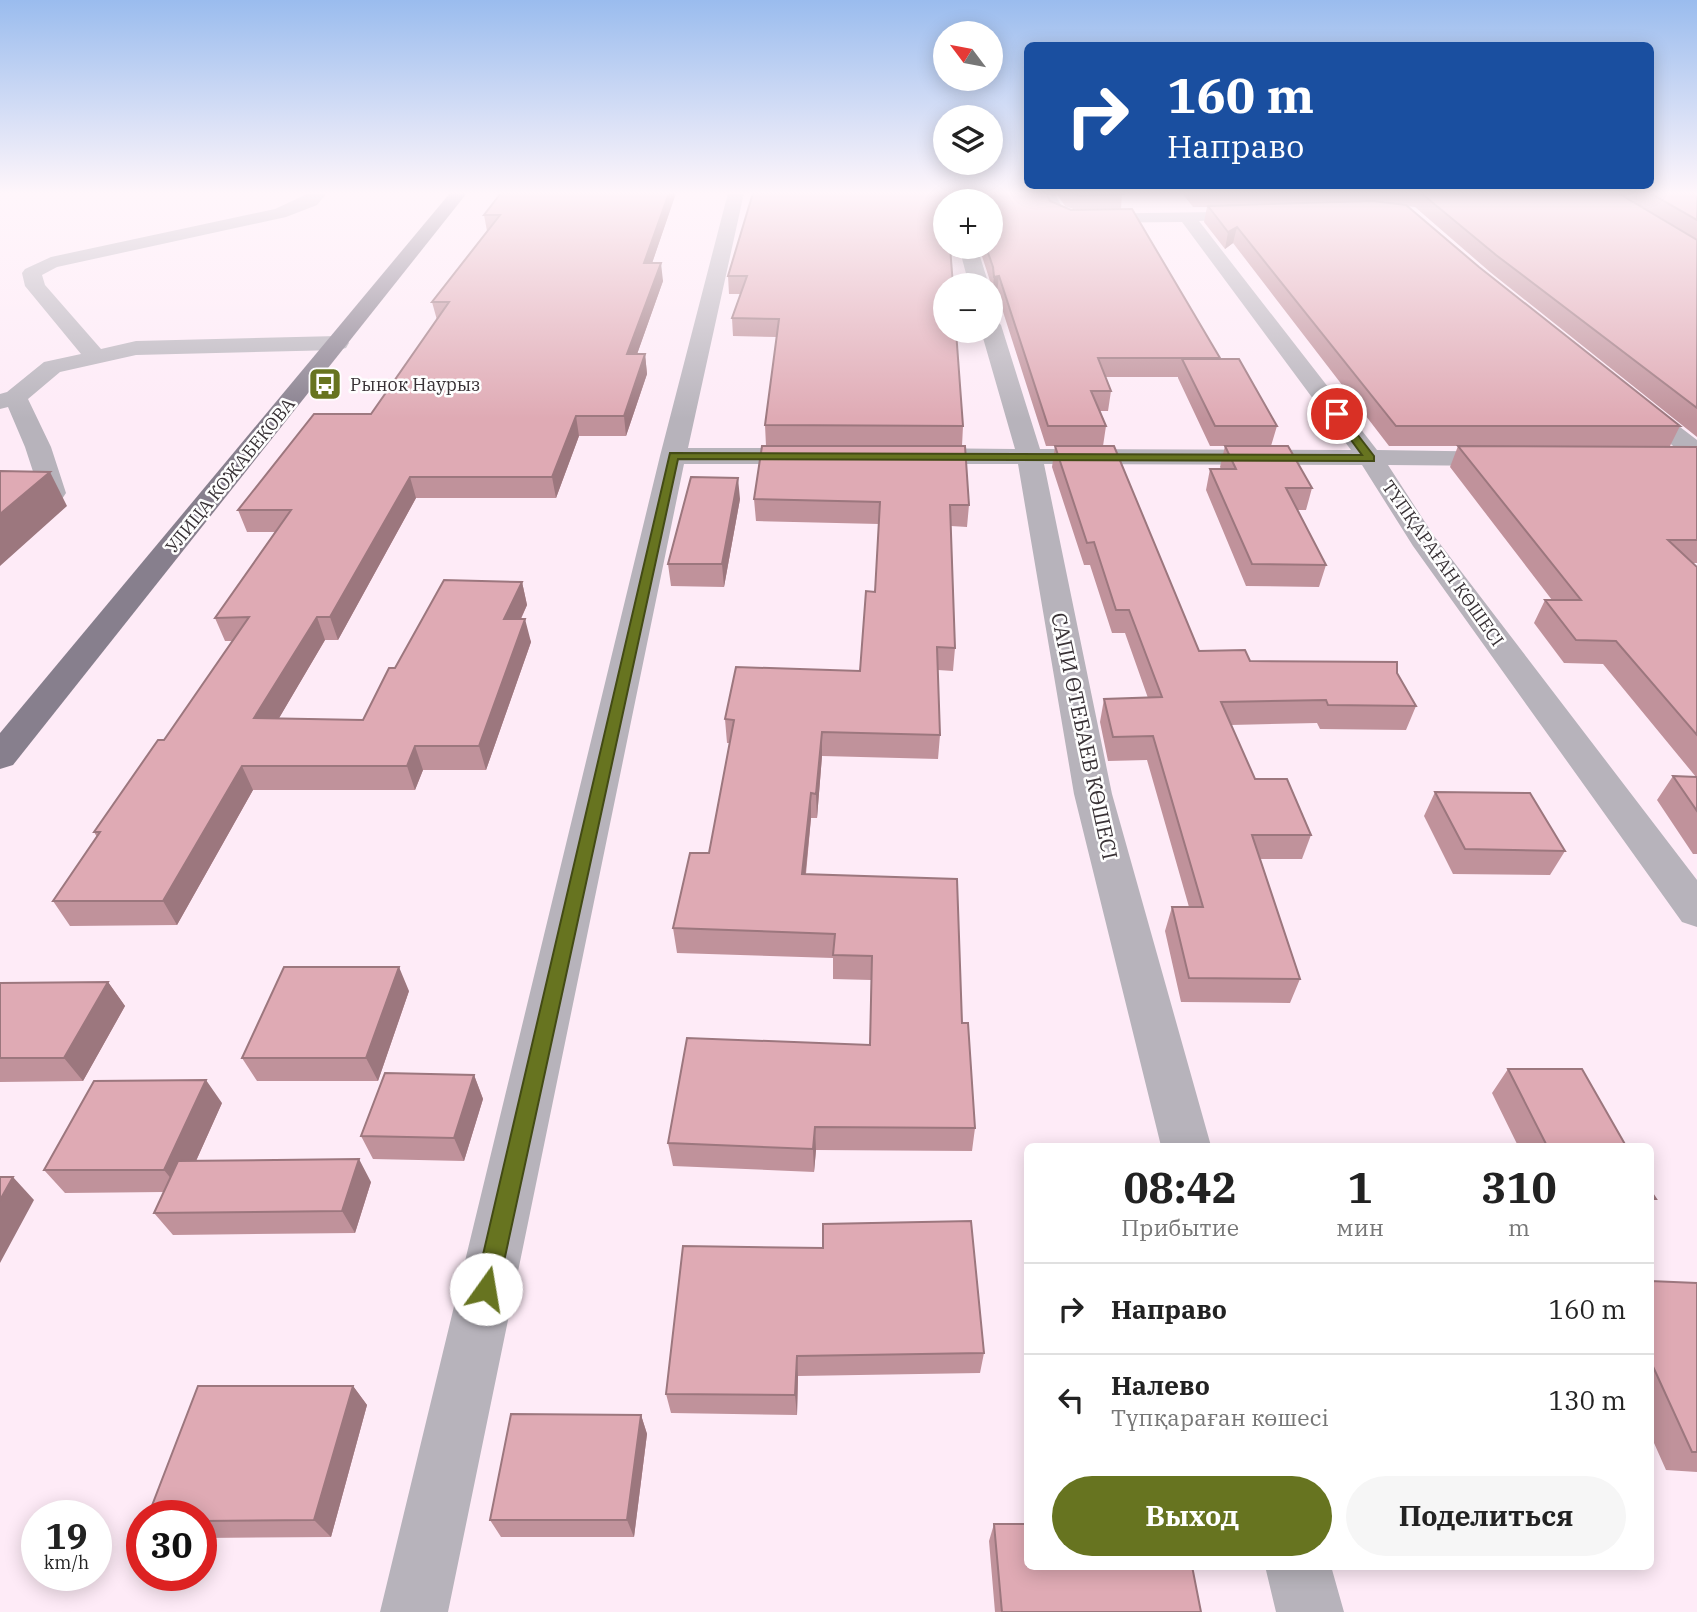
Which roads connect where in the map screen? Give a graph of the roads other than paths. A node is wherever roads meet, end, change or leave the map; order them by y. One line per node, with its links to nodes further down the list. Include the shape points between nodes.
1 (41, 268): 7 (street, via 32,273 35,286)
2 (398, 268): 5 (main road, УЛИЦА КОЖАБЕКОВА)
3 (718, 268): 11 (street)
4 (1226, 268): 16 (street, ТҮПҚАРАҒАН КӨШЕСІ)
5 (338, 343): 7 (street, via 136,348); 19 (main road, УЛИЦА КОЖАБЕКОВА)
6 (995, 343): 14 (street, САПИ ӨТЕБАЕВ КӨШЕСІ)
7 (96, 357): 9 (street, via 52,368)
8 (1621, 392): 10 (street)
9 (8, 400): 18 (street, via 38,447)
10 (1697, 455): 15 (street)
11 (674, 456): 12 (street); 23 (street)
12 (838, 456)
13 (893, 456): 14 (street)
14 (1030, 457): 16 (street); 21 (street, САПИ ӨТЕБАЕВ КӨШЕСІ, via 1093,794)
15 (1656, 457)
16 (1370, 458): 17 (street); 20 (street, ТҮПҚАРАҒАН КӨШЕСІ, via 1423,540)
17 (1534, 458)
18 (52, 493)
19 (0, 757)
20 (1697, 911)
21 (1185, 1143)
22 (1298, 1570): 24 (street)
23 (414, 1612)
24 (1310, 1612)

